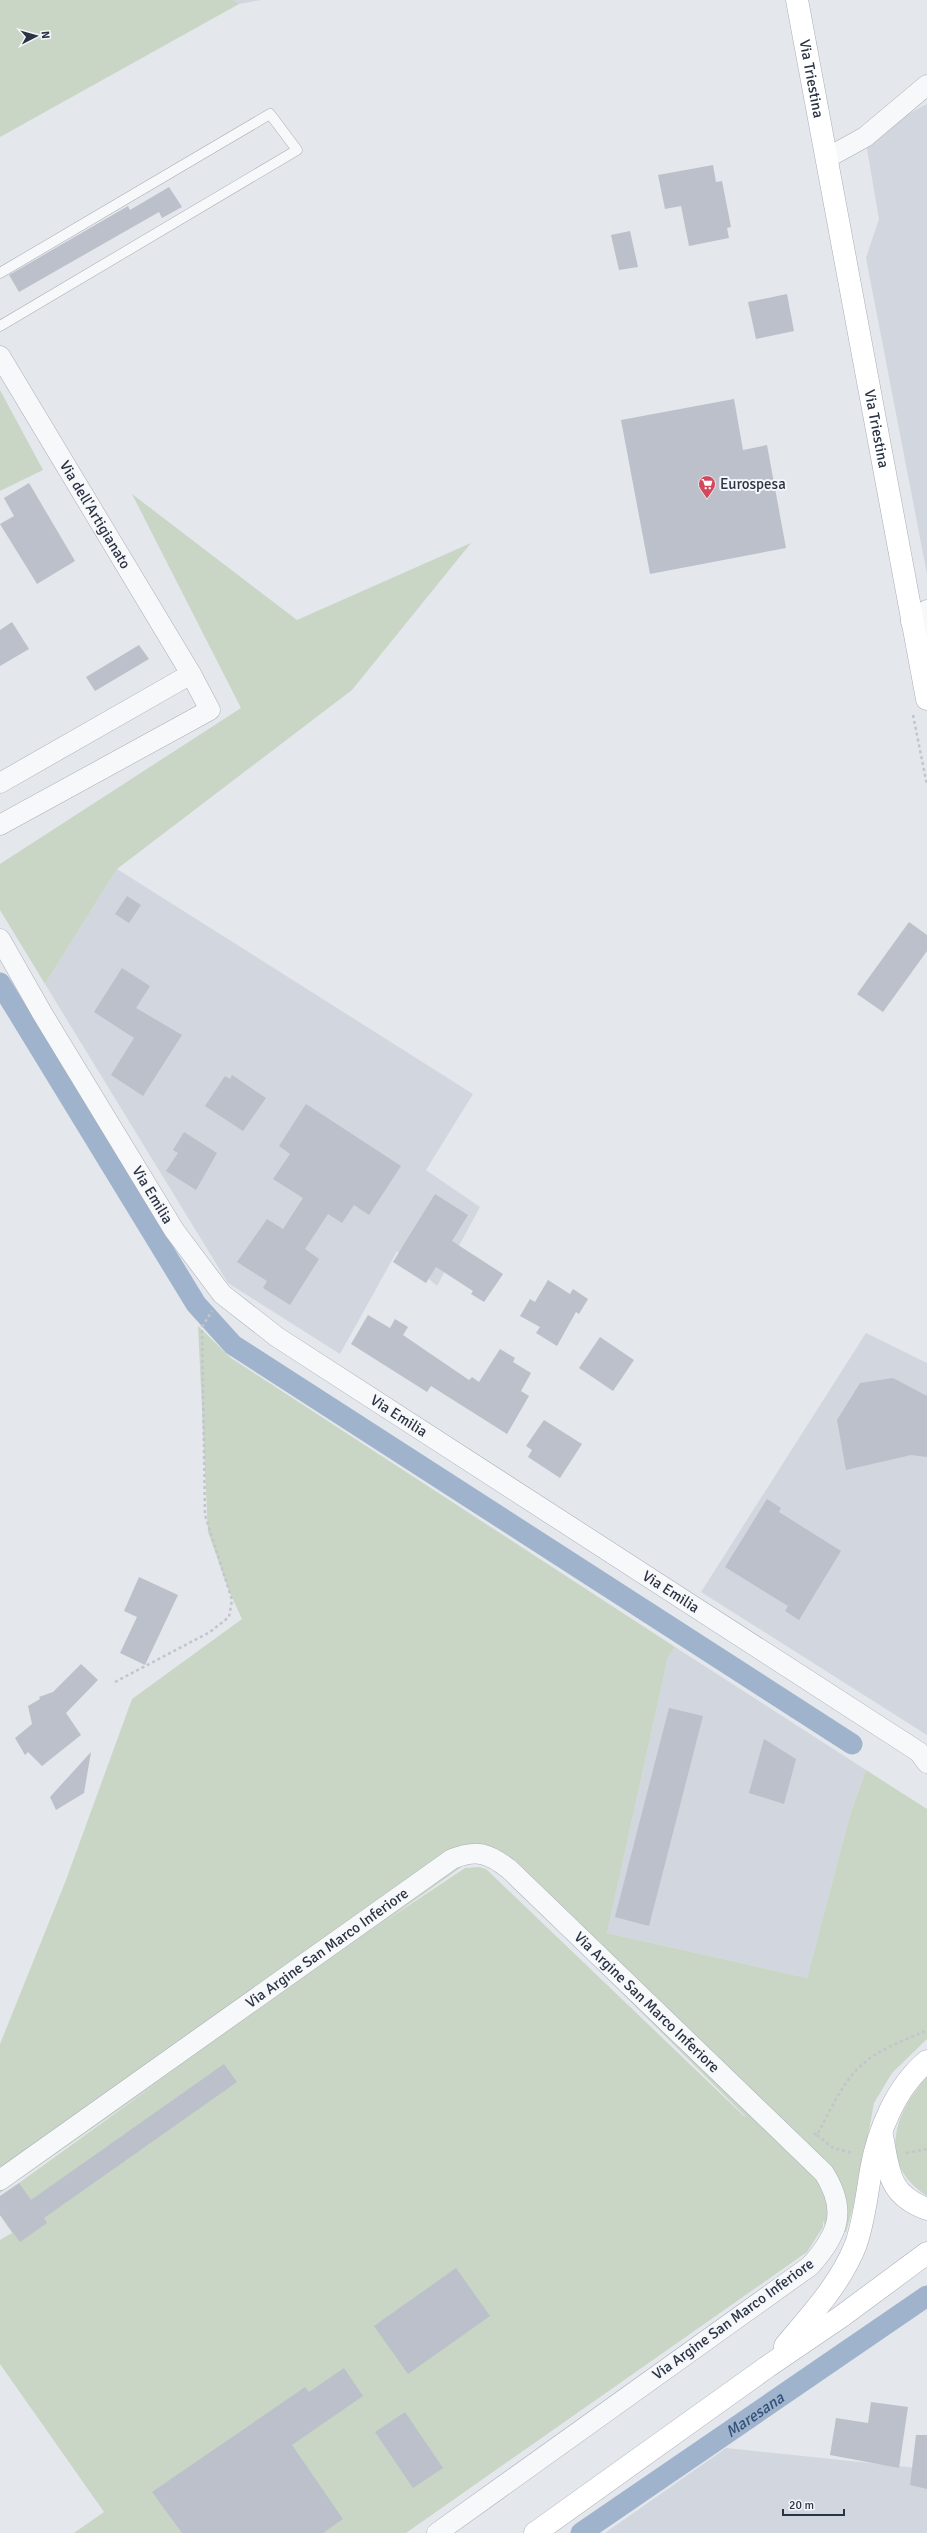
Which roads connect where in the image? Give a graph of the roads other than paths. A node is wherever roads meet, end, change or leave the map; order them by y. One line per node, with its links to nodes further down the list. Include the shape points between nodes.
1 (797, 0): 3 (street, Via Triestina)
2 (927, 85): 3 (street, via 865,137)
3 (827, 158): 7 (street, Via Triestina)
4 (0, 272): 5 (lane, via 270,114 298,150)
5 (0, 326)
6 (0, 356): 8 (street, Via dell'Artigianato)
7 (922, 620): 9 (street, Via Triestina)
8 (191, 674): 10 (street); 11 (street, Via dell'Artigianato, via 210,710)
9 (927, 699)
10 (0, 783)
11 (0, 825)
12 (0, 939): 13 (street, Via Emilia, via 174,1230 222,1294 277,1337 919,1752)
13 (927, 1763)
14 (927, 2061): 15 (street, via 901,2091 890,2110)
15 (882, 2133): 17 (street, via 891,2181 915,2204); 19 (street, via 856,2244 840,2275 816,2310)
16 (0, 2180): 20 (street, Via Argine San Marco Inferiore, via 452,1859 465,1854 482,1853 496,1858 824,2173 832,2186 838,2205 837,2228 826,2248 810,2266)
17 (927, 2209)
18 (927, 2254): 19 (street)
19 (767, 2367): 21 (street)
20 (437, 2533)
21 (535, 2533)

